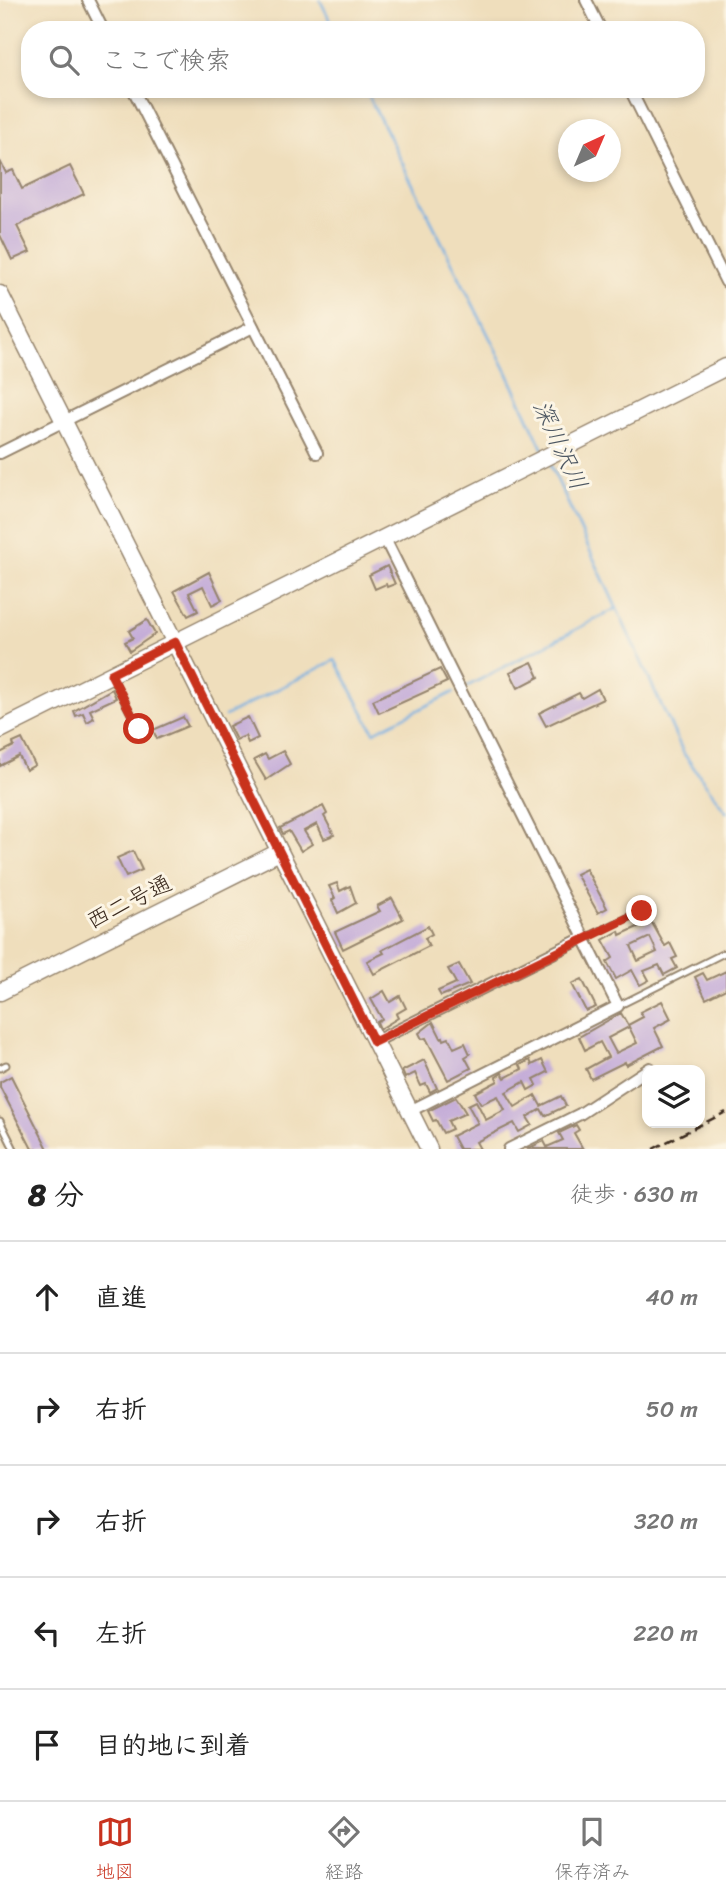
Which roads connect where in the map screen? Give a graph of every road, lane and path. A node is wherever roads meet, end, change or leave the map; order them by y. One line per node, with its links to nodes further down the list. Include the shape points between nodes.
1 (88, 0): 3 (street)
2 (586, 0): 4 (street)
3 (98, 21)
4 (596, 21)
5 (138, 98): 9 (street)
6 (634, 98): 7 (street)
7 (726, 282)
8 (0, 294): 11 (street)
9 (253, 327): 11 (street); 13 (street)
10 (726, 367): 14 (street)
11 (64, 420): 12 (street); 15 (street)
12 (0, 453)
13 (317, 453)
14 (384, 537): 15 (street); 21 (street)
15 (175, 642): 16 (street); 19 (street)
16 (111, 674): 17 (lane); 18 (street)
17 (139, 729)
18 (0, 730)
19 (279, 852): 23 (street, 西二号通); 25 (street)
20 (642, 911): 21 (lane)
21 (583, 938): 24 (street); 25 (street)
22 (724, 953): 24 (lane)
23 (0, 992)
24 (618, 1006): 27 (street)
25 (374, 1042): 27 (street)
26 (642, 1073): 31 (street, via 580,1114)
27 (410, 1111): 30 (street)
28 (0, 1121): 29 (lane)
29 (14, 1149)
30 (429, 1149)
31 (509, 1149)

